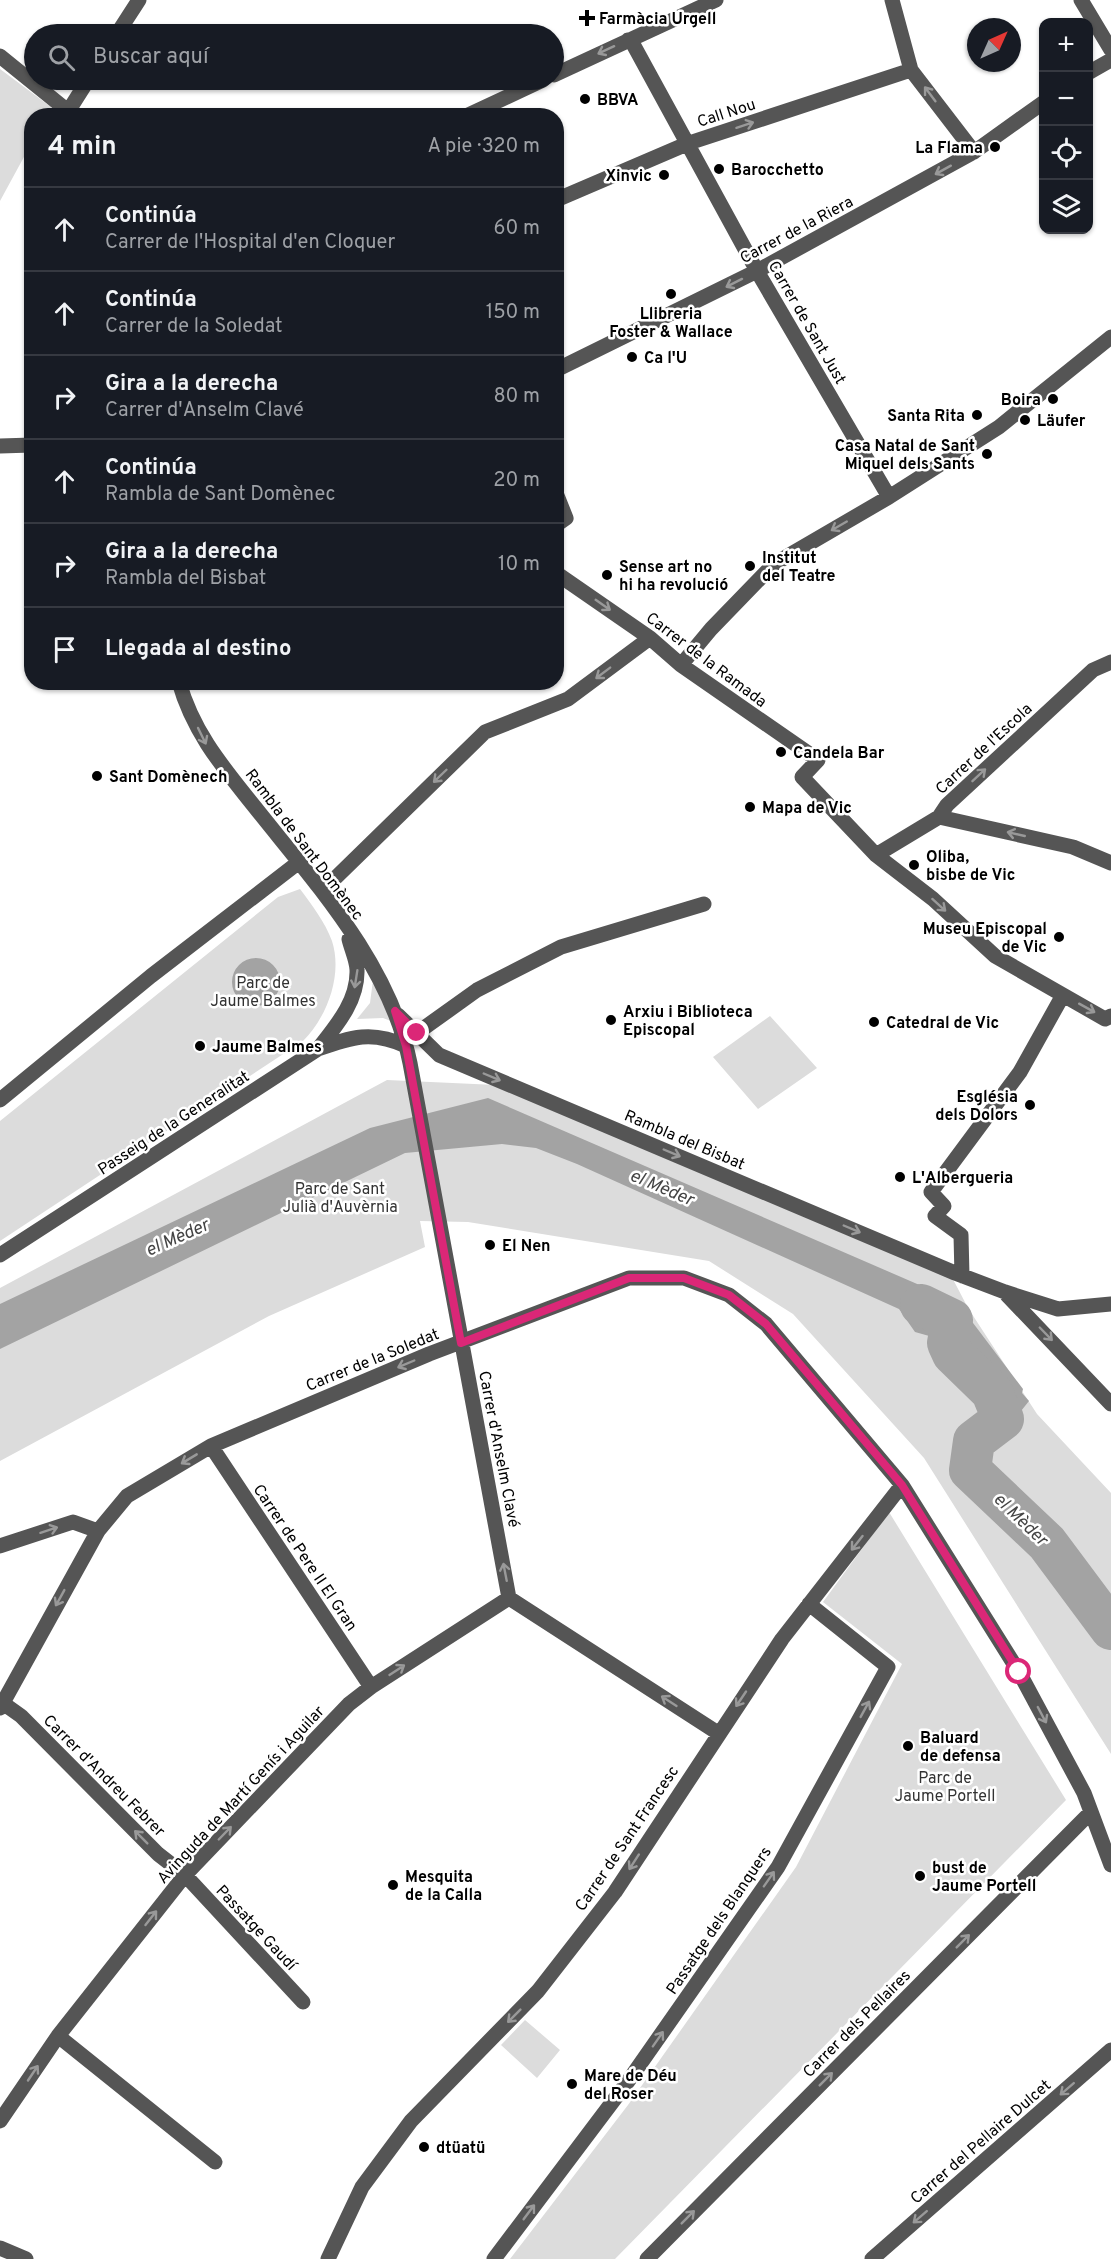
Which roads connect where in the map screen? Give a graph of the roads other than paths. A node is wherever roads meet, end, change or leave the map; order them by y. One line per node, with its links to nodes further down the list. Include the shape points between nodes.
1 (139, 0): 5 (street)
2 (716, 0): 6 (street)
3 (892, 0): 11 (street)
4 (1081, 0): 7 (street)
5 (123, 24)
6 (628, 40): 10 (street, one-way to 10); 21 (street, Carrer de Sant Just)
7 (1111, 50)
8 (0, 56): 13 (street)
9 (1111, 60): 12 (street)
10 (564, 70)
11 (911, 70): 21 (street, Call Nou, one-way to 11); 22 (street, one-way to 11)
12 (1091, 72)
13 (24, 75)
14 (43, 90): 18 (street)
15 (83, 90): 19 (street)
16 (522, 90): 20 (street)
17 (1039, 106): 22 (street, Carrer de la Riera)
18 (66, 108)
19 (74, 108)
20 (483, 108)
21 (689, 143): 23 (street, Call Nou); 24 (street, Carrer de Sant Just)
22 (974, 152): 24 (street, Carrer de la Riera, one-way to 24)
23 (564, 197)
24 (758, 271): 26 (street, Carrer de la Riera, one-way to 26); 29 (street, Carrer de Sant Just)
25 (1111, 338): 29 (street, via 999,427)
26 (564, 366)
27 (0, 446): 28 (street)
28 (24, 446)
29 (889, 496): 33 (street, one-way to 33, via 774,564)
30 (564, 579): 31 (street, Carrer de la Ramada, one-way to 31)
31 (650, 638): 33 (street, Carrer de la Ramada); 39 (street, one-way to 39, via 568,699 485,732)
32 (1111, 662): 35 (street, Carrer de l'Escola, one-way to 32, via 947,805 1093,669)
33 (681, 665): 36 (street, Carrer de la Ramada, via 818,760 802,777)
34 (181, 690): 37 (street, Rambla de Sant Domènec, one-way to 37, via 208,748)
35 (939, 817): 36 (street, Carrer de l'Escola); 38 (street, one-way to 35, via 1073,847)
36 (876, 855): 42 (street, one-way to 42, via 933,899 995,956)
37 (299, 862): 39 (street, Rambla de Sant Domènec); 49 (street)
38 (1111, 863)
39 (322, 891): 41 (street, Rambla de Sant Domènec)
40 (704, 904): 45 (street, via 561,947 477,990)
41 (344, 923): 43 (street, Rambla de Sant Domènec); 47 (street, one-way to 47, via 357,970 352,1000)
42 (1062, 995): 44 (street, one-way to 44, via 1105,1019); 51 (street, via 1020,1072 931,1192 944,1206 935,1216 961,1235)
43 (395, 1011): 45 (street, Rambla del Bisbat); 46 (street, Rambla de Sant Domènec)
44 (1111, 1016)
45 (417, 1033): 51 (street, Rambla del Bisbat, one-way to 51, via 438,1054)
46 (406, 1046): 47 (street, Passeig de la Generalitat, via 386,1037 365,1037); 48 (street, Rambla de Sant Domènec)
47 (318, 1049): 50 (street, Passeig de la Generalitat)
48 (410, 1064): 54 (street, Carrer d'Anselm Clavé)
49 (0, 1100)
50 (0, 1255)
51 (968, 1278): 52 (street, Rambla del Bisbat)
52 (1005, 1292): 53 (street, Rambla del Bisbat, via 1058,1309); 55 (street, one-way to 55)
53 (1111, 1304)
54 (461, 1343): 56 (street, Carrer de la Soledat, one-way to 56); 57 (street, Carrer de la Soledat, via 629,1278 684,1278 729,1295 766,1324); 60 (street, Carrer d'Anselm Clavé, one-way to 54)
55 (1111, 1404)
56 (210, 1446): 58 (street, Carrer de la Soledat, one-way to 58, via 127,1496); 62 (street, Carrer de Pere II El Gran)
57 (902, 1485): 61 (street, Carrer de Sant Francesc, one-way to 61); 65 (street, Carrer de la Soledat, one-way to 65, via 1019,1672)
58 (98, 1531): 59 (street, one-way to 58, via 73,1522); 63 (street, Carrer de la Soledat, one-way to 63)
59 (0, 1546)
60 (509, 1598): 62 (street, Avinguda de Martí Genís i Aguilar, one-way to 60); 64 (street, one-way to 60)
61 (809, 1604): 64 (street, Carrer de Sant Francesc, one-way to 64); 76 (street, Passatge dels Blanquers, one-way to 61, via 629,2080 778,1867 888,1667)
62 (371, 1687): 67 (street, Avinguda de Martí Genís i Aguilar, one-way to 62, via 349,1704)
63 (1, 1705): 67 (street, Carrer d'Andreu Febrer, one-way to 63, via 158,1854 21,1716)
64 (718, 1733): 75 (street, Carrer de Sant Francesc, one-way to 75, via 615,1892 538,1991 411,2121 362,2187)
65 (1091, 1812): 66 (street, Carrer de la Soledat); 77 (street, Carrer dels Pellaires, one-way to 65)
66 (1111, 1866)
67 (185, 1875): 68 (street, Passatge Gaudí); 69 (street, Avinguda de Martí Genís i Aguilar, one-way to 67)
68 (303, 2002)
69 (58, 2036): 71 (street, Avinguda de Martí Genís i Aguilar, one-way to 69); 72 (street)
70 (1111, 2050): 78 (street, Carrer del Pellaire Dulcet, one-way to 78)
71 (0, 2121)
72 (215, 2162)
73 (0, 2248): 74 (street)
74 (26, 2259)
75 (328, 2259)
76 (494, 2259)
77 (647, 2259)
78 (872, 2259)

